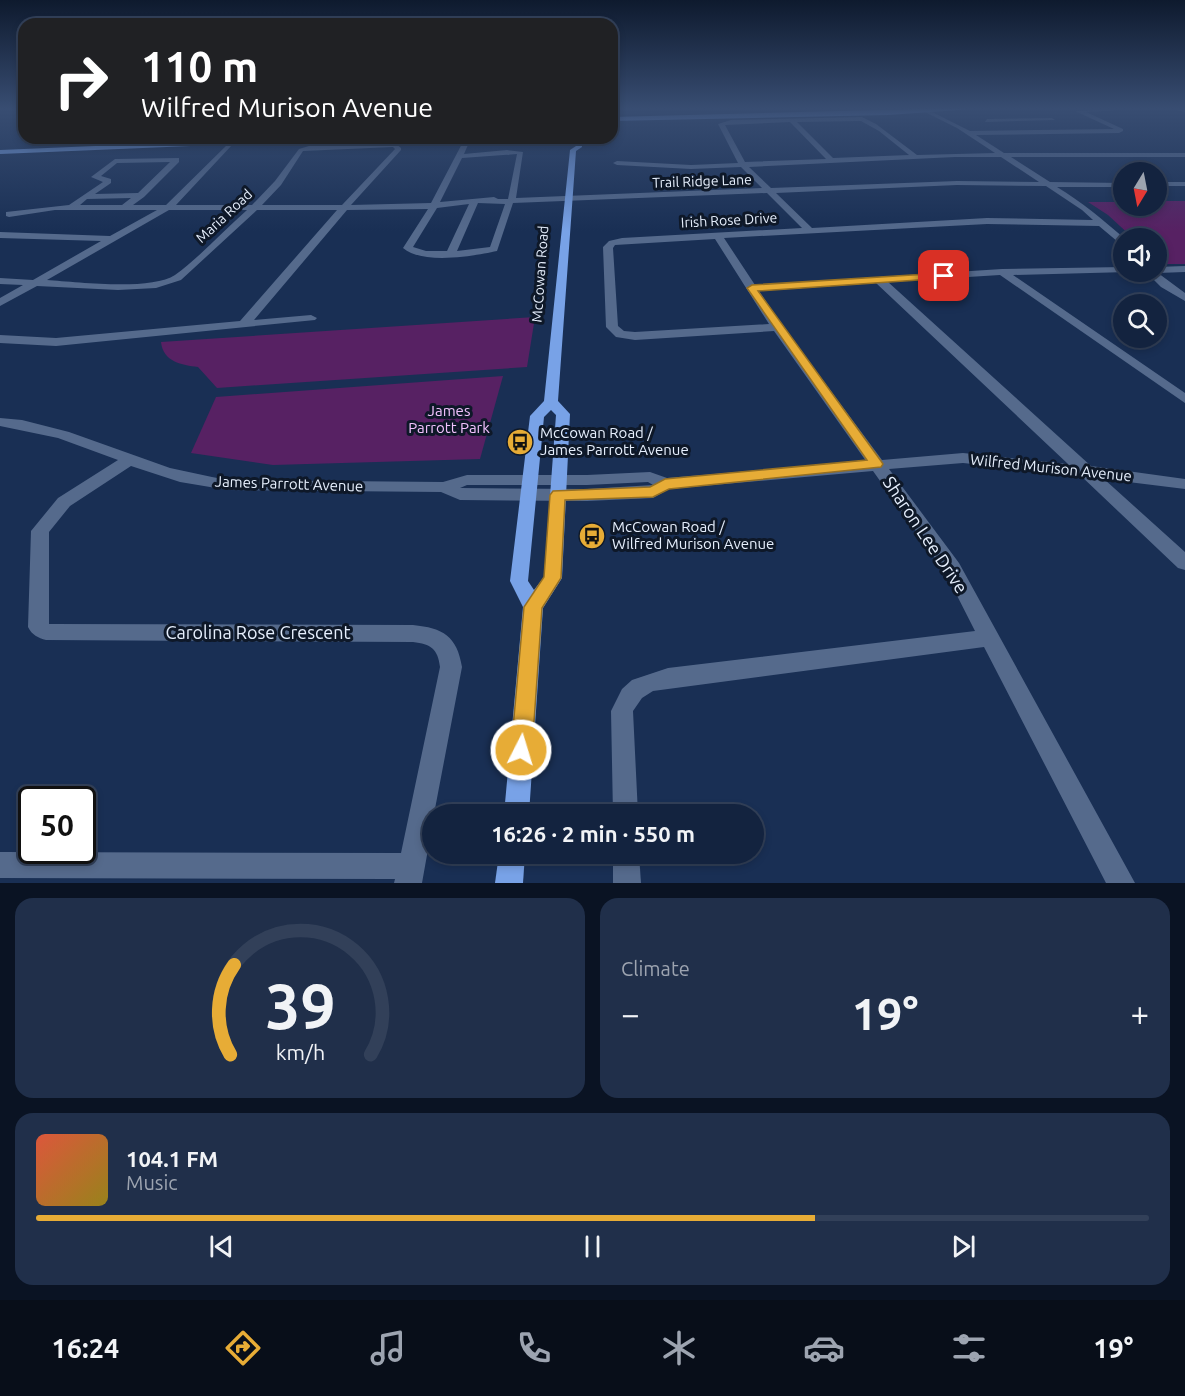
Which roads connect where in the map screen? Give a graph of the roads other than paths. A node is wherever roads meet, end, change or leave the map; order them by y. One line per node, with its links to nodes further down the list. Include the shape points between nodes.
1 (80, 149): 11 (main road)
2 (225, 149): 33 (street)
3 (304, 149): 34 (street, Maria Road)
4 (399, 149): 35 (street, Maria Road)
5 (462, 149): 13 (street)
6 (569, 149): 28 (main road, McCowan Road)
7 (734, 149): 18 (street)
8 (820, 149): 16 (street)
9 (905, 149): 15 (street)
10 (991, 149): 14 (street)
11 (0, 152)
12 (1185, 155): 14 (street)
13 (459, 156): 29 (street, via 521,153); 31 (street)
14 (1001, 156): 15 (street); 21 (street)
15 (916, 157): 16 (street)
16 (831, 160): 18 (street)
17 (617, 163): 18 (street, via 680,167)
18 (742, 164): 25 (street)
19 (170, 166): 20 (street); 20 (street, via 176,160 115,161); 26 (street)
20 (105, 169): 27 (street, via 95,177 108,181)
21 (1047, 184): 24 (street, Trail Ridge Lane); 25 (street, Trail Ridge Lane, via 949,183); 38 (street)
22 (1167, 184): 23 (street)
23 (1185, 184)
24 (1113, 185)
25 (770, 192): 28 (street, Trail Ridge Lane); 39 (street)
26 (141, 195): 27 (street); 36 (street)
27 (87, 197): 32 (street)
28 (569, 198): 29 (street, Trail Ridge Lane); 61 (main road, McCowan Road)
29 (511, 199): 30 (street, Trail Ridge Lane); 44 (street, via 494,249)
30 (474, 203): 31 (street, Trail Ridge Lane); 44 (street)
31 (434, 206): 35 (street, Trail Ridge Lane); 44 (street, via 408,248 415,253)
32 (71, 207): 36 (street, Trail Ridge Lane); 37 (street, Trail Ridge Lane)
33 (168, 207): 34 (street, Trail Ridge Lane); 36 (street, Trail Ridge Lane); 43 (street)
34 (255, 207): 35 (street, Trail Ridge Lane); 51 (street, Maria Road, via 177,278 156,285 118,287)
35 (345, 207): 57 (street, Maria Road)
36 (123, 208)
37 (9, 214)
38 (1102, 223): 39 (street, Irish Rose Drive, via 996,221); 40 (street)
39 (810, 231): 42 (street, Irish Rose Drive)
40 (1113, 234)
41 (0, 236): 43 (street)
42 (718, 236): 53 (street, Sharon Lee Drive); 58 (street, Irish Rose Drive, via 610,244 614,331 635,336)
43 (110, 239): 51 (street)
44 (451, 253)
45 (1185, 269): 47 (street)
46 (1113, 270): 48 (street)
47 (1167, 270)
48 (1002, 272): 49 (street); 60 (street)
49 (879, 280): 53 (street); 65 (street)
50 (0, 281): 51 (street, Maria Road)
51 (35, 282): 55 (street)
52 (1162, 282): 54 (street)
53 (752, 288): 58 (street, Sharon Lee Drive)
54 (1185, 298)
55 (0, 303)
56 (311, 318): 57 (street)
57 (244, 324): 59 (street, via 66,342)
58 (777, 327): 64 (street, Sharon Lee Drive)
59 (0, 339)
60 (1185, 399)
61 (551, 402): 67 (main road, McCowan Road, via 537,416); 68 (main road, McCowan Road, via 563,414)
62 (0, 423): 63 (street, James Parrott Avenue, via 56,431)
63 (131, 459): 67 (street, James Parrott Avenue, via 183,477 228,484 443,487 460,494); 77 (street, Carolina Rose Crescent, via 64,502 40,531 38,627 46,632 392,633 436,638 446,646 451,667)
64 (876, 464): 65 (street, Wilfred Murison Avenue, via 963,458); 68 (street, Wilfred Murison Avenue, via 665,484 653,492); 71 (street, Sharon Lee Drive, via 952,568)
65 (1085, 471): 66 (street, Wilfred Murison Avenue); 69 (street)
66 (1185, 484)
67 (529, 488): 68 (street, James Parrott Avenue); 70 (main road, McCowan Road, via 519,581)
68 (558, 488): 70 (main road, McCowan Road, via 552,578)
69 (1185, 563)
70 (533, 607): 72 (main road, McCowan Road)
71 (988, 638): 73 (street, via 668,678 640,686 628,697 622,711); 80 (street, Sharon Lee Drive)
72 (517, 804)
73 (625, 804)
74 (511, 864): 78 (main road)
75 (626, 864): 79 (street)
76 (0, 865): 77 (street)
77 (410, 874)
78 (509, 883)
79 (627, 883)
80 (1120, 883)

